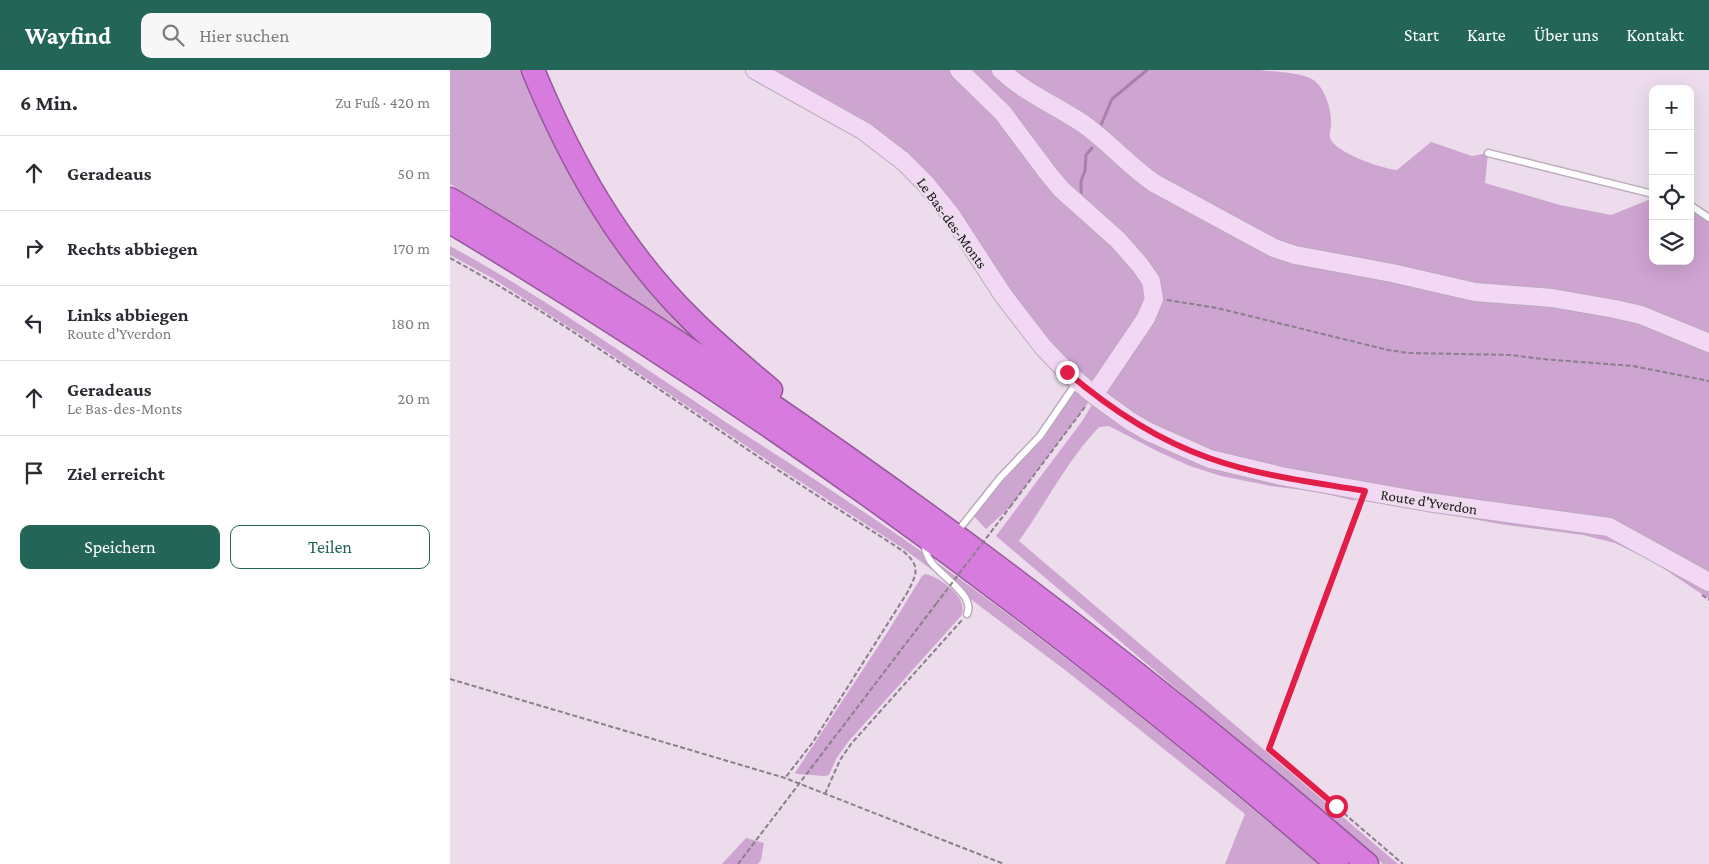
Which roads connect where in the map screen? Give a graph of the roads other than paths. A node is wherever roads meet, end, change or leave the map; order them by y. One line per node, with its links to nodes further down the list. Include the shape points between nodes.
1 (533, 70): 14 (highway, via 583,177 614,227 650,274 707,335)
2 (754, 70): 12 (street, Le Bas-des-Monts, via 864,131 910,168 950,215 1030,332)
3 (959, 70): 13 (street, via 1003,113 1061,189 1118,240 1150,281 1154,299 1146,318)
4 (1001, 70): 11 (street, via 1039,100 1082,124 1154,183 1274,248 1314,260 1392,273 1458,289 1552,298 1615,309)
5 (1488, 153): 6 (lane)
6 (1649, 193)
7 (450, 199): 14 (highway, via 640,318)
8 (1694, 209): 9 (lane)
9 (1709, 218)
10 (450, 222): 16 (highway, via 662,356)
11 (1709, 342)
12 (1078, 381): 13 (street, Le Bas-des-Monts); 15 (lane, via 1040,436 995,484)
13 (1094, 395): 17 (street, Route d'Yverdon, via 1150,432 1210,458 1257,471 1465,508 1609,527)
14 (861, 467): 15 (highway)
15 (955, 535): 20 (highway, via 1147,682)
16 (924, 537): 18 (lane, via 931,562 966,598); 19 (highway, via 1142,703)
17 (1702, 586)
18 (967, 614)
19 (1337, 864)
20 (1367, 864)

